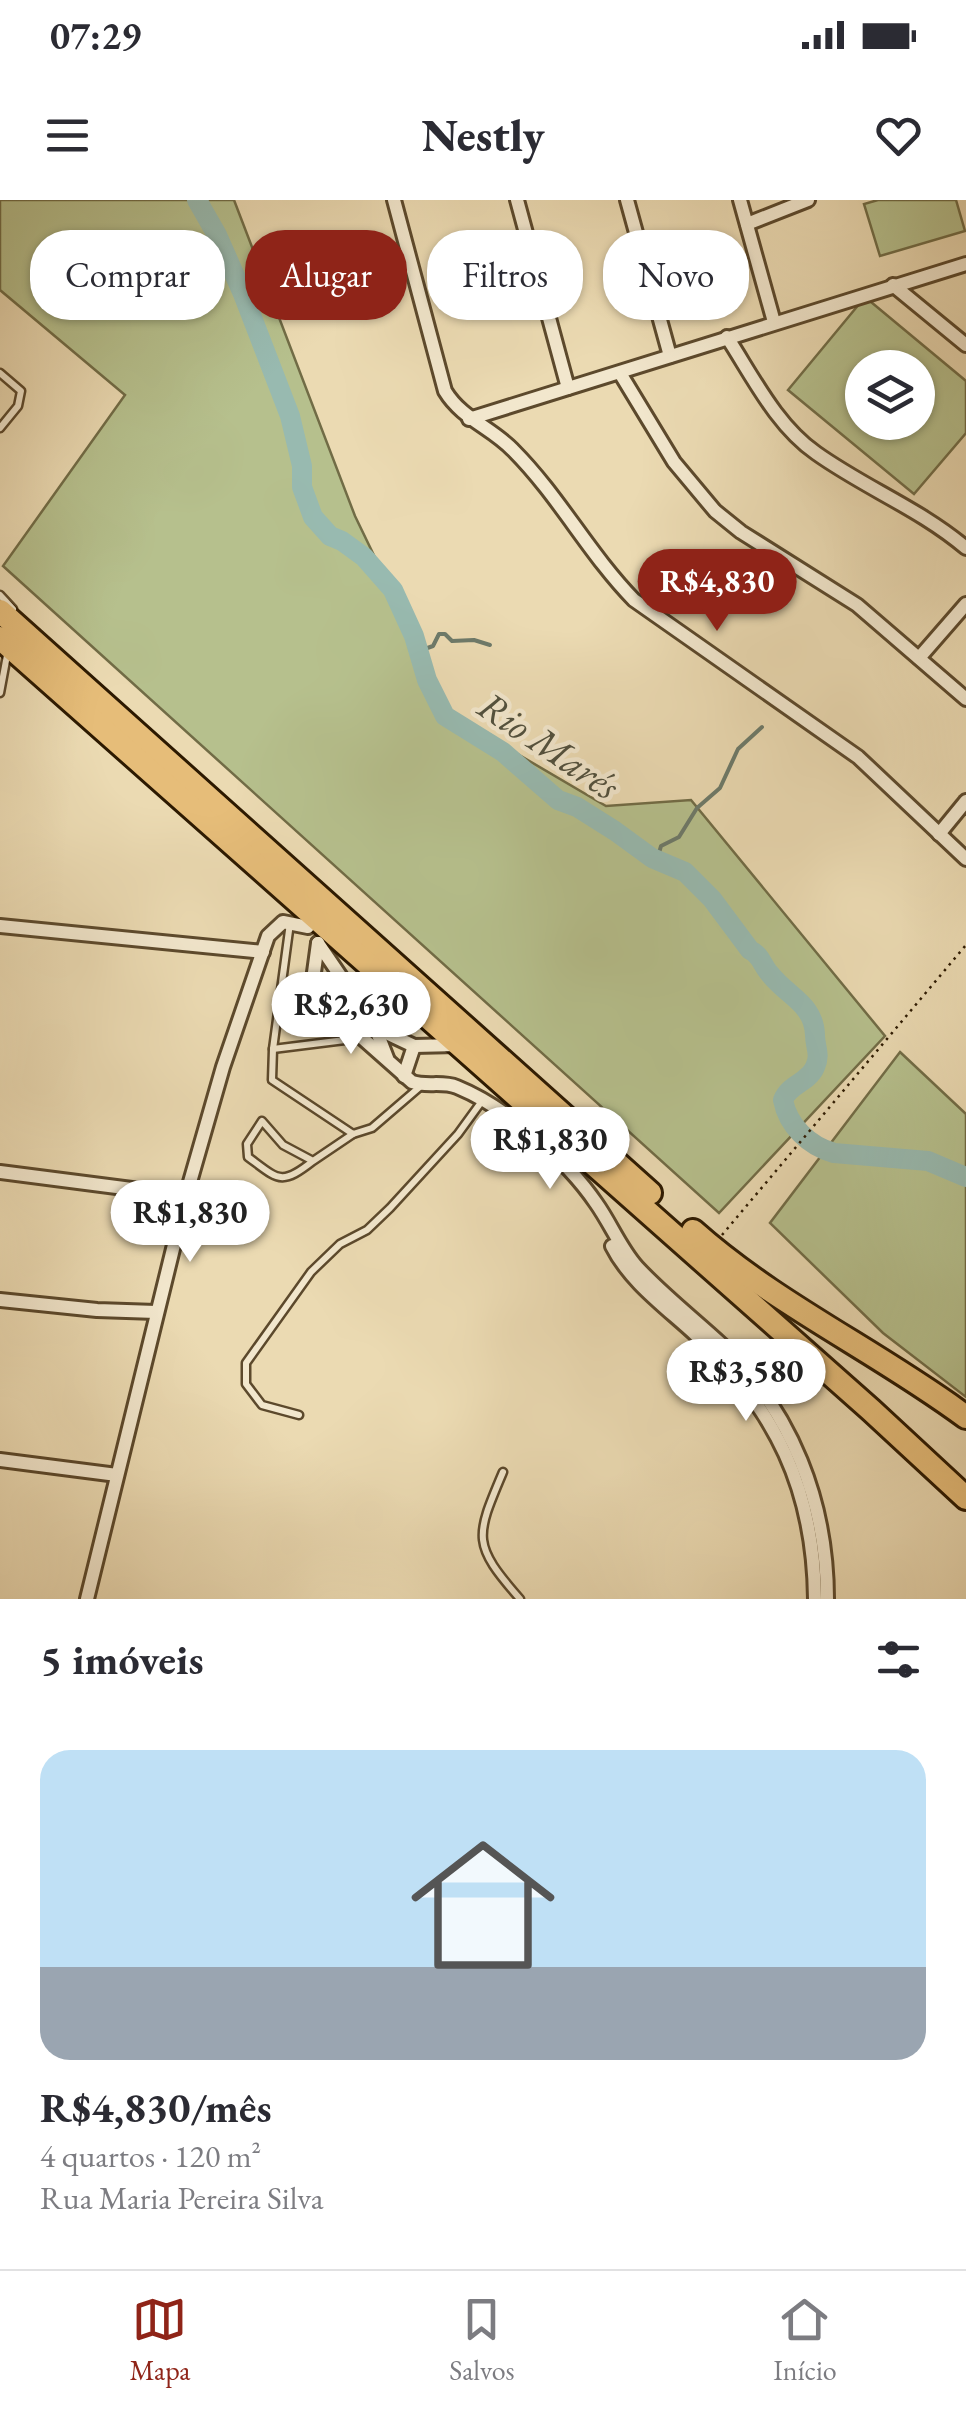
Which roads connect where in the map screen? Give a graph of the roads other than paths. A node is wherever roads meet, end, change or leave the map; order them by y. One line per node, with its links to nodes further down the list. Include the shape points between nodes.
1 (394, 200): 16 (street, via 445,391)
2 (517, 200): 15 (street)
3 (627, 200): 12 (street)
4 (740, 200): 6 (street)
5 (808, 200): 6 (street)
6 (746, 224): 9 (street)
7 (966, 264): 8 (street)
8 (894, 285): 9 (street); 11 (street)
9 (774, 322): 10 (street)
10 (727, 338): 12 (street); 18 (street, via 798,438)
11 (966, 346)
12 (670, 356): 14 (street)
13 (0, 373): 17 (lane, via 21,391)
14 (620, 373): 15 (street); 23 (street, via 674,462 715,511 857,606)
15 (568, 388): 16 (street)
16 (470, 419): 28 (street, via 539,478 634,600 858,756)
17 (0, 428)
18 (963, 540)
19 (0, 594): 24 (lane)
20 (966, 604): 23 (street)
21 (0, 611): 24 (highway)
22 (4, 641): 25 (lane); 30 (highway)
23 (919, 658): 26 (street)
24 (77, 680): 52 (highway, via 711,1248)
25 (0, 693)
26 (966, 699)
27 (966, 801): 28 (street)
28 (939, 834): 29 (street)
29 (966, 858)
30 (288, 893): 33 (street); 38 (highway)
31 (290, 922): 33 (street); 35 (street, via 272,930); 40 (lane)
32 (0, 926): 35 (street)
33 (308, 926): 34 (street)
34 (318, 943): 36 (street); 37 (street, via 312,988)
35 (262, 952): 48 (street)
36 (375, 1028): 39 (street); 41 (street)
37 (362, 1038): 40 (lane); 41 (street)
38 (459, 1045): 39 (street); 56 (highway)
39 (414, 1046): 42 (street)
40 (273, 1049): 45 (lane, via 272,1080)
41 (388, 1060): 42 (street)
42 (404, 1076): 43 (street)
43 (422, 1085): 44 (street, via 452,1085); 45 (lane, via 372,1128)
44 (483, 1100): 51 (lane, via 390,1208 311,1272 246,1363 246,1384 262,1404); 59 (street, via 578,1189 624,1266 711,1348 760,1408 804,1498); 60 (street, via 586,1188 626,1254 725,1348 774,1409 816,1500)
45 (353, 1134): 46 (lane)
46 (313, 1162): 46 (lane, via 284,1145 262,1120 247,1144 248,1157 276,1177 292,1177)
47 (0, 1172): 48 (street)
48 (186, 1196): 50 (street)
49 (0, 1300): 50 (street)
50 (156, 1312): 55 (street)
51 (300, 1415)
52 (966, 1417)
53 (0, 1460): 55 (street)
54 (504, 1472): 58 (lane, via 485,1518 482,1548)
55 (118, 1475): 57 (street)
56 (966, 1498)
57 (87, 1599)
58 (520, 1599)
59 (815, 1599)
60 (827, 1599)

